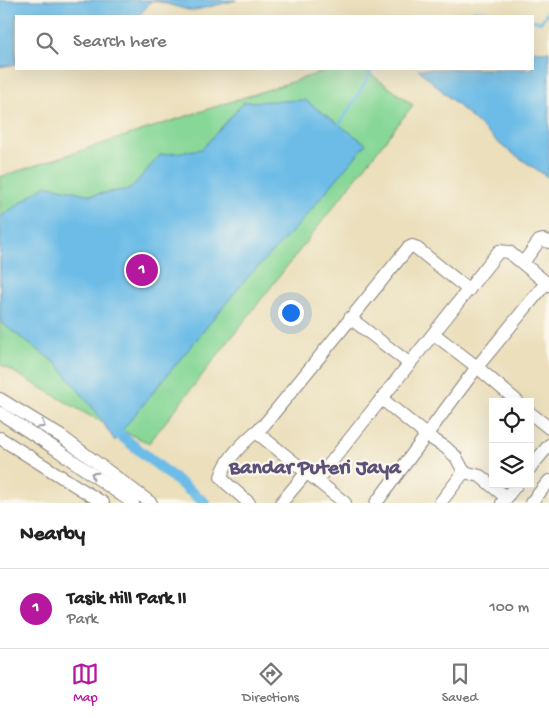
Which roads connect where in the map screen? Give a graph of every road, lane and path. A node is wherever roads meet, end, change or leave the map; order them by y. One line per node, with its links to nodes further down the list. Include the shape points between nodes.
1 (549, 242): 2 (street, via 539,241)
2 (523, 263): 3 (street); 4 (street, via 509,252 500,251)
3 (548, 284): 8 (street)
4 (469, 290): 5 (street, via 412,246); 6 (street)
5 (350, 318): 7 (street); 15 (street)
6 (434, 334): 7 (street); 8 (street)
7 (410, 364): 11 (street)
8 (477, 367): 9 (street); 16 (street)
9 (513, 398)
10 (0, 399): 28 (street, one-way to 28, via 62,438)
11 (382, 399): 16 (street); 21 (street)
12 (0, 413): 24 (street, one-way to 12, via 56,448)
13 (534, 415): 14 (street)
14 (549, 428)
15 (256, 432): 21 (street); 29 (street, via 241,446 221,477)
16 (426, 435): 20 (street, via 456,457); 32 (street)
17 (0, 438): 26 (street)
18 (549, 445): 19 (street)
19 (534, 463)
20 (464, 472): 25 (street, via 480,476); 33 (street)
21 (312, 476): 30 (street); 31 (street)
22 (549, 480): 34 (street)
23 (514, 488): 25 (street)
24 (119, 499): 27 (street)
25 (504, 500)
26 (103, 503)
27 (134, 503)
28 (151, 503)
29 (249, 503)
30 (281, 503)
31 (345, 503)
32 (376, 503)
33 (440, 503)
34 (531, 503)

